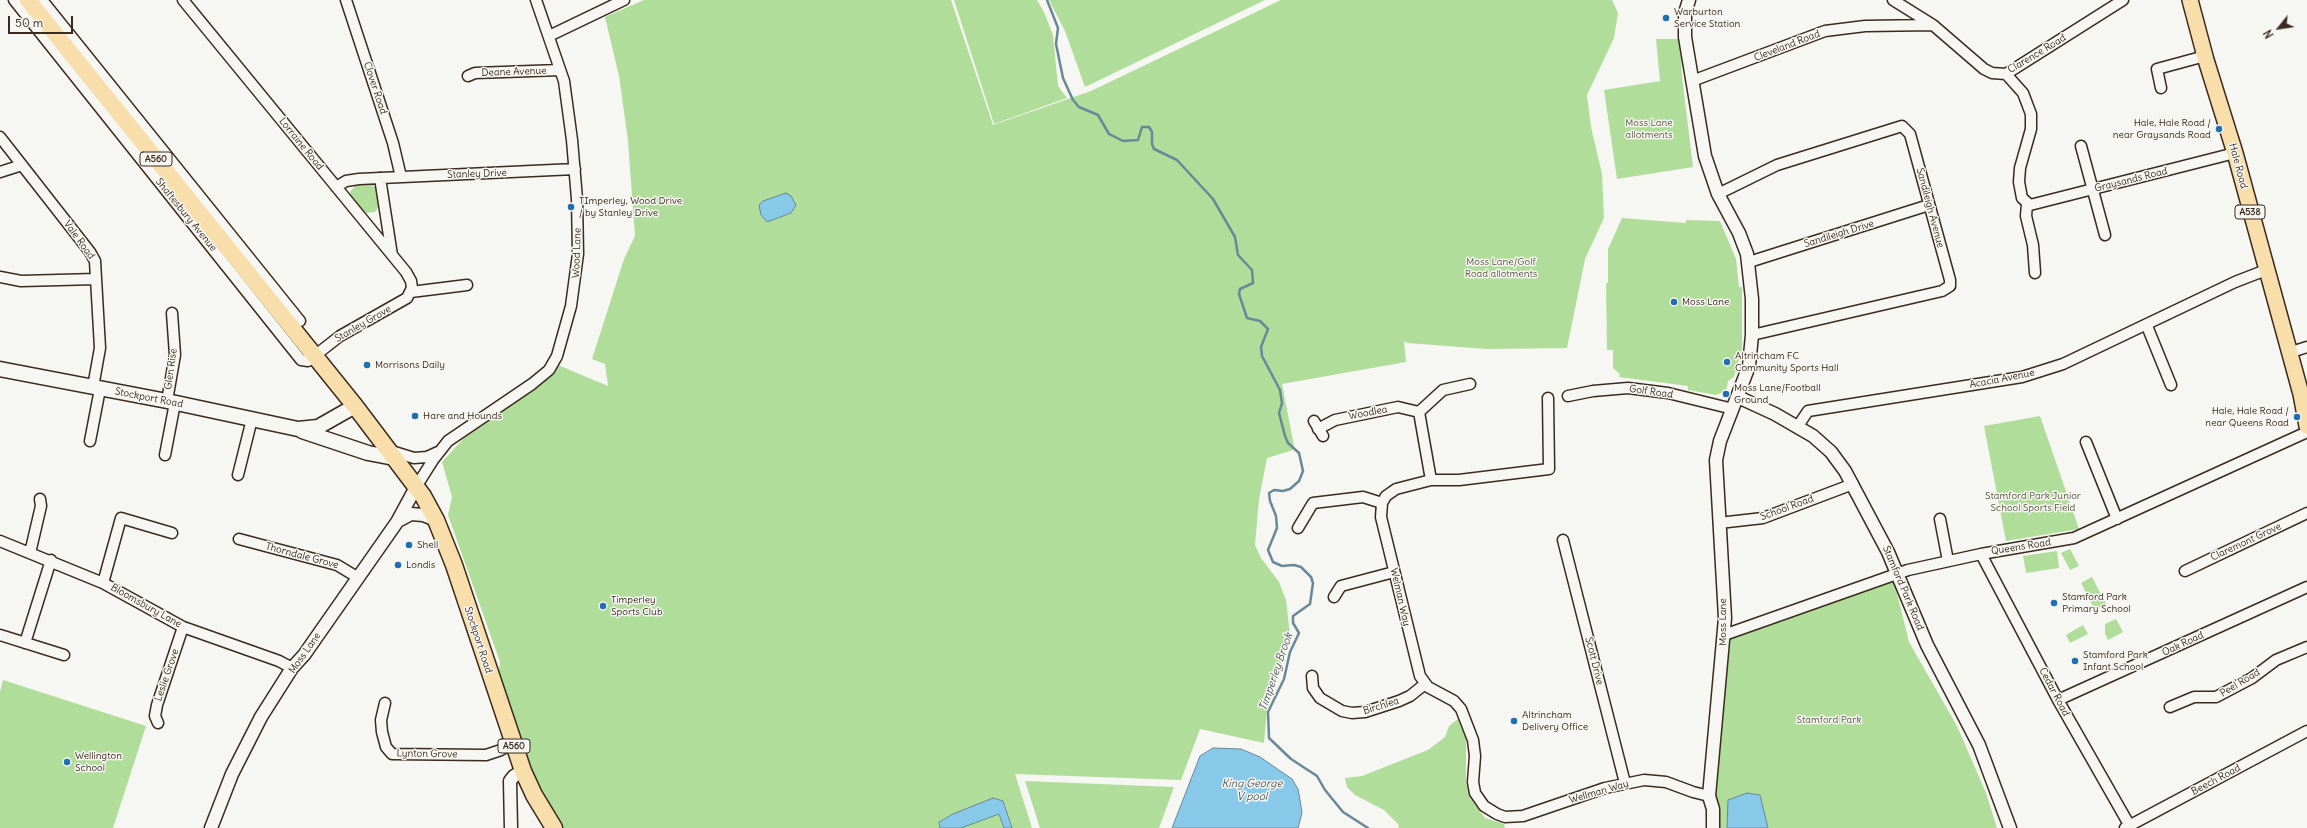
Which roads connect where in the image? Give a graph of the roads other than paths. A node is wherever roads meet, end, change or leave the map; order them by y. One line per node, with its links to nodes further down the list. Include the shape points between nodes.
1 (14, 0): 44 (street, Shaftesbury Avenue)
2 (28, 0): 42 (highway, Shaftesbury Avenue / A560)
3 (42, 0): 42 (street, Shaftesbury Avenue)
4 (183, 0): 28 (street, Lorraine Road)
5 (346, 0): 27 (street, Clover Road, via 393,144)
6 (536, 0): 13 (street, Wood Lane)
7 (624, 0): 13 (street)
8 (1690, 0): 18 (street, Moss Lane, via 1685,13 1685,38)
9 (1893, 0): 12 (street, Clarence Road)
10 (2190, 0): 14 (main road, Hale Road / A538)
11 (2120, 1): 16 (street, Clarence Road)
12 (1933, 25): 16 (street, Clarence Road, via 1984,69 1992,73); 18 (street, Cleveland Road, via 1865,26 1826,31)
13 (549, 36): 15 (street, Wood Lane)
14 (2205, 56): 19 (street, via 2156,69); 22 (main road, Hale Road / A538)
15 (560, 70): 17 (street, Deane Avenue, via 475,73); 24 (street, Wood Lane, via 570,120)
16 (2006, 74): 31 (street, via 2023,93 2031,114 2030,135 2019,177 2020,194)
17 (468, 76)
18 (1692, 82): 30 (street, Moss Lane, via 1705,156)
19 (2161, 88)
20 (0, 137): 23 (street, Vale Road)
21 (2081, 146): 29 (street)
22 (2235, 153): 29 (street, Graysands Road); 36 (main road, Hale Road / A538)
23 (22, 165): 25 (street); 39 (street, Vale Road, via 93,257)
24 (575, 169): 27 (street, Stanley Drive); 69 (street, Wood Lane, via 577,274 557,356 542,376 458,433)
25 (0, 172)
26 (380, 178): 27 (street, Stanley Drive); 28 (street, Stanley Drive, via 352,180); 34 (street)
27 (401, 178)
28 (336, 187): 34 (street, Lorraine Road)
29 (2093, 190): 31 (street, Graysands Road, via 2037,205); 33 (street)
30 (1718, 194): 32 (street, Sandileigh Avenue, via 1777,165 1902,126 1910,134); 35 (street, Moss Lane, via 1739,232)
31 (2026, 204): 37 (street)
32 (1929, 205): 35 (street, Sandileigh Drive); 46 (street, Sandileigh Avenue, via 1950,280 1947,289)
33 (2105, 235)
34 (392, 255): 41 (street, Lorraine Road, via 409,277 412,284)
35 (1749, 262): 46 (street, Moss Lane)
36 (2266, 270): 45 (street, Acacia Avenue, via 2235,282); 48 (main road, Hale Road / A538)
37 (2036, 273)
38 (0, 277): 39 (street, via 21,281)
39 (96, 279): 53 (street, Vale Road, via 100,348)
40 (468, 285): 41 (street)
41 (411, 292): 49 (street, Stanley Grove, via 405,300 336,339)
42 (279, 304): 44 (highway, Shaftesbury Avenue / A560)
43 (172, 313): 57 (street, Glen Rise, via 175,355)
44 (292, 325): 49 (highway, Shaftesbury Avenue / A560)
45 (2147, 326): 52 (street); 62 (street, Acacia Avenue, via 2063,364 2022,377 1808,411)
46 (1752, 335): 55 (street, Moss Lane, via 1749,366)
47 (2307, 347): 48 (street)
48 (2288, 353): 63 (main road, Hale Road / A538, via 2301,394)
49 (315, 357): 58 (highway, Shaftesbury Avenue / A560)
50 (0, 369): 53 (main road, Stockport Road)
51 (1470, 384): 60 (street, via 1444,390)
52 (2171, 385)
53 (96, 388): 57 (main road, Stockport Road); 67 (street, Vale Road)
54 (1568, 396): 59 (street, Golf Road, via 1607,389 1633,389 1668,393)
55 (1738, 397): 59 (street, Moss Lane); 62 (street, Stamford Park Road)
56 (1548, 398): 73 (street, via 1549,469 1459,480)
57 (171, 402): 61 (main road, Stockport Road); 71 (street, Glen Rise)
58 (355, 406): 64 (main road, Stockport Road, via 318,427); 70 (highway, Stockport Road / A560)
59 (1733, 409): 83 (street, Moss Lane, via 1717,454)
60 (1419, 412): 65 (street, Woodlea, via 1398,407 1335,420); 73 (street)
61 (252, 419): 64 (main road, Stockport Road); 72 (street)
62 (1798, 426): 74 (street, Stamford Park Road, via 1831,452)
63 (2307, 426)
64 (298, 429): 70 (main road, Stockport Road, via 374,455)
65 (1318, 429)
66 (2307, 432): 80 (street, Queens Road)
67 (90, 441)
68 (2086, 442): 80 (street)
69 (439, 452): 70 (street, Wood Lane, via 427,457 414,458); 75 (street, Wood Lane)
70 (391, 454): 75 (highway, Stockport Road / A560)
71 (165, 455)
72 (238, 475)
73 (1431, 480): 77 (street, via 1396,489 1386,496)
74 (1853, 484): 83 (street, School Road, via 1763,518); 95 (street, Stamford Park Road)
75 (416, 487): 81 (highway, Stockport Road / A560); 82 (street, Moss Lane)
76 (40, 499): 89 (street, via 41,506)
77 (1382, 503): 84 (street, via 1363,497 1313,503); 94 (street, Welman Way, via 1381,517)
78 (2307, 514): 93 (street, Claremont Grove)
79 (1940, 519): 92 (street)
80 (2116, 519): 90 (street, Queens Road, via 2074,538)
81 (436, 520): 82 (street, via 411,514); 114 (highway, Stockport Road / A560, via 461,585)
82 (397, 522): 96 (street, Moss Lane)
83 (1719, 522): 102 (street, Moss Lane)
84 (1298, 528)
85 (172, 533): 97 (street, via 121,518)
86 (1563, 540): 116 (street, Scott Drive)
87 (0, 541): 89 (street, Bloomsbury Lane)
88 (242, 543): 96 (street, Thorndale Grove, via 337,565)
89 (30, 553): 91 (street, Bloomsbury Lane)
90 (1981, 554): 92 (street, Queens Road); 109 (street, Cedar Road)
91 (50, 560): 97 (street, Bloomsbury Lane); 103 (street)
92 (1948, 561): 95 (street, Queens Road)
93 (2185, 570)
94 (1394, 572): 99 (street, via 1341,586); 108 (street, Welman Way, via 1417,666)
95 (1897, 574): 102 (street, Queens Road); 123 (street, Stamford Park Road, via 1927,646 1979,745)
96 (358, 577): 106 (street, Moss Lane, via 304,656)
97 (104, 583): 100 (street, Bloomsbury Lane)
98 (2307, 586): 109 (street, Oak Road)
99 (1334, 597)
100 (183, 627): 106 (street, Bloomsbury Lane, via 280,661); 112 (street, Leslie Grove, via 157,705 155,716)
101 (0, 634): 103 (street)
102 (1724, 635): 117 (street, Moss Lane)
103 (25, 643): 105 (street)
104 (2307, 647): 111 (street, Peel Road, via 2271,663 2252,678 2216,697 2194,697)
105 (64, 655)
106 (292, 668): 119 (street, Moss Lane, via 261,717 240,757)
107 (1312, 676): 108 (street, Birchlea, via 1310,695 1352,713 1365,712 1400,701)
108 (1425, 684): 116 (street, Wellman Way, via 1454,701 1465,718 1474,746 1473,782 1478,798 1490,811 1514,818)
109 (2058, 700): 118 (street, Cedar Road)
110 (385, 703): 114 (street, Lynton Grove, via 381,720 382,732 386,747 392,754 486,755 496,753)
111 (2170, 707)
112 (158, 723)
113 (2307, 731): 118 (street, Beech Road)
114 (513, 743): 115 (highway, Stockport Road / A560)
115 (523, 771): 120 (street, via 510,781); 121 (highway, Stockport Road / A560)
116 (1625, 783): 117 (street, Wellman Way, via 1663,781)
117 (1709, 796): 122 (street, Moss Lane, via 1713,809)
118 (2129, 827)
119 (211, 828)
120 (511, 828)
121 (554, 828)
122 (1713, 828)
123 (2010, 828)

